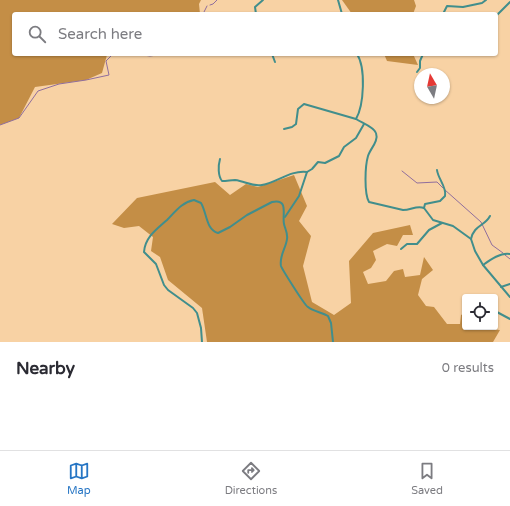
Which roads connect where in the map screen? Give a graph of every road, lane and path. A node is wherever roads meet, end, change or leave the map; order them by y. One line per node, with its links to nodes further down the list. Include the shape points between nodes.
1 (263, 0): 5 (street, via 255,7)
2 (338, 0): 6 (street)
3 (486, 0): 7 (street, via 463,7 447,6)
4 (510, 2): 8 (street)
5 (256, 12)
6 (341, 12)
7 (444, 12)
8 (498, 14)
9 (273, 56): 12 (street)
10 (358, 56): 14 (street, via 362,74 362,101)
11 (422, 56): 13 (street)
12 (275, 62)
13 (420, 68)
14 (356, 120): 15 (street); 16 (street, via 304,104 298,109 296,124)
15 (364, 124): 19 (street, via 356,138 344,147 339,156 325,163 318,162); 20 (street, via 374,130 377,136 367,160 365,185 369,202 405,210)
16 (284, 129)
17 (220, 159): 19 (street, via 218,164 222,181 236,180 264,185 288,174)
18 (437, 170): 20 (street, via 446,190 445,196 441,200 425,204)
19 (307, 172): 22 (street, via 299,196)
20 (424, 208): 23 (street, via 433,220)
21 (490, 216): 24 (street, via 480,224)
22 (285, 217): 33 (street, via 283,205 276,201 216,233 210,227 201,204 194,200 185,203 149,237 144,253 156,264 168,290 197,313); 34 (street, via 288,236 281,257 282,267 306,306 328,316)
23 (444, 223): 24 (street, via 456,227); 25 (street, via 429,230 418,244 406,244)
24 (471, 239): 27 (street)
25 (401, 249)
26 (510, 254): 27 (street)
27 (483, 265): 29 (street)
28 (510, 284): 29 (street)
29 (501, 286): 30 (street)
30 (510, 296)
31 (498, 313): 32 (street)
32 (510, 319)
33 (202, 342)
34 (334, 342)

